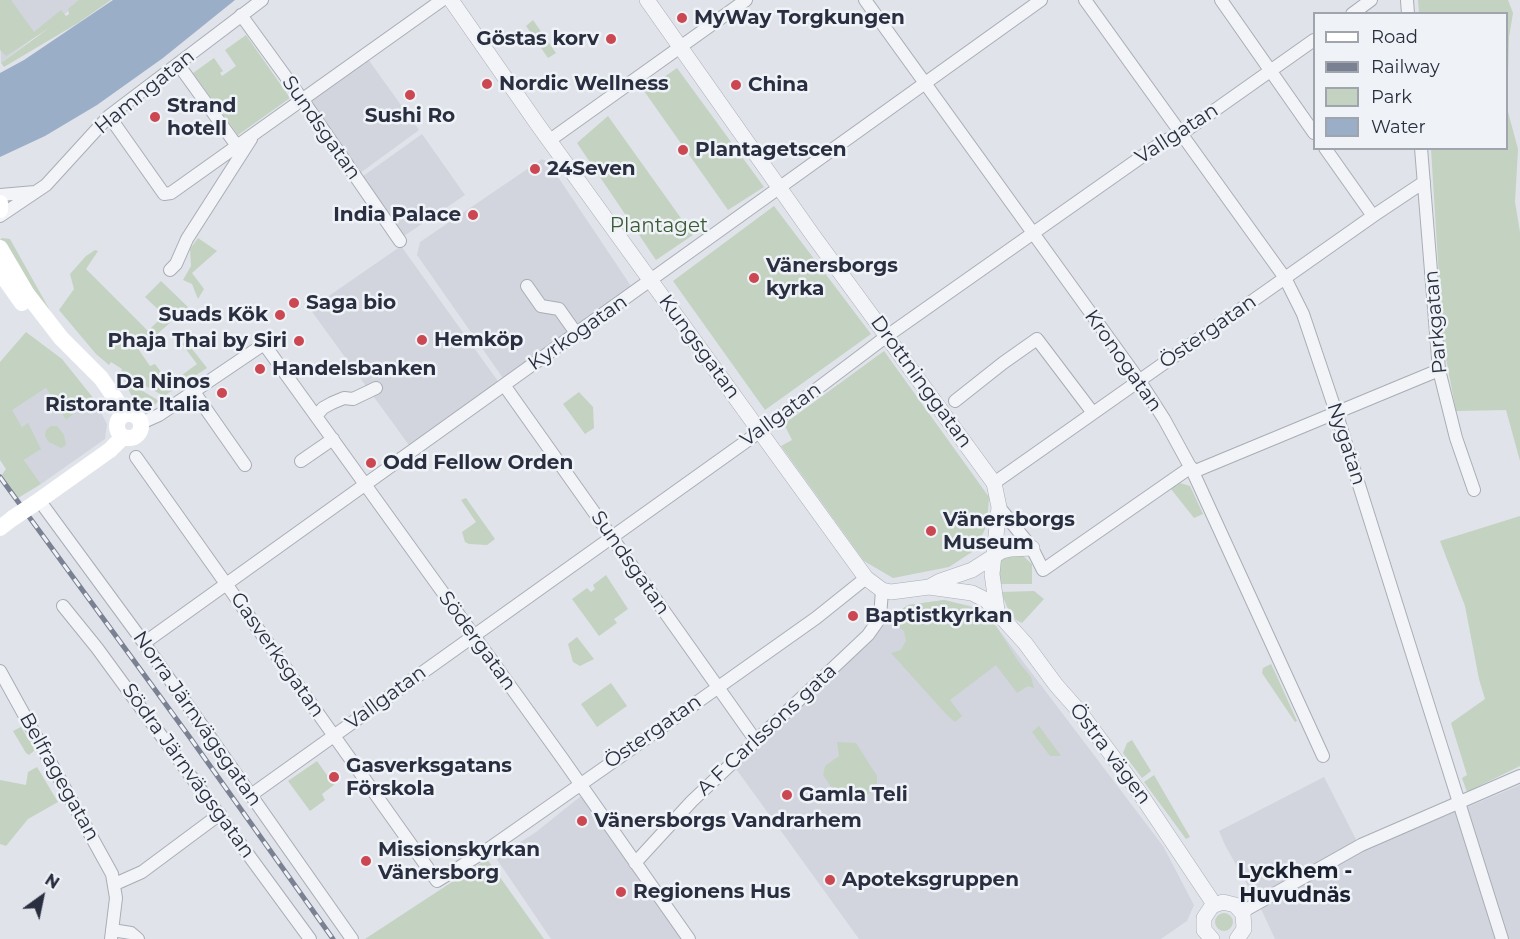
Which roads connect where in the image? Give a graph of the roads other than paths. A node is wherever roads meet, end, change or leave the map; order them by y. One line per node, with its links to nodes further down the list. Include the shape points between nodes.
1 (262, 0): 12 (street, Hamngatan)
2 (442, 0): 18 (street)
3 (451, 0): 23 (street, Kungsgatan)
4 (647, 0): 14 (street, Drottninggatan)
5 (746, 0): 14 (street)
6 (865, 0): 17 (street, Kronogatan)
7 (1041, 0): 17 (street, Kyrkogatan)
8 (1084, 0): 21 (street, Nygatan)
9 (1221, 0): 16 (street)
10 (1371, 0): 11 (street)
11 (1355, 12)
12 (241, 15): 15 (street, Hamngatan); 18 (street, Sundsgatan)
13 (1313, 41): 16 (street, Vallgatan)
14 (680, 47): 23 (street); 28 (street, Drottninggatan)
15 (178, 64): 19 (street, Hamngatan); 24 (street)
16 (1271, 72): 20 (street); 21 (street, Vallgatan)
17 (925, 84): 28 (street, Kyrkogatan); 35 (street, Kronogatan)
18 (303, 99): 22 (street); 36 (street, Sundsgatan)
19 (109, 116): 24 (street, via 164,194 171,193); 29 (street, Hamngatan)
20 (1313, 132)
21 (1181, 134): 35 (street, Vallgatan, via 1164,141); 40 (street, Nygatan)
22 (253, 136): 24 (street); 38 (street)
23 (550, 140): 41 (street, Kungsgatan)
24 (237, 146)
25 (1326, 150): 34 (street)
26 (1421, 150): 27 (street, Parkgatan)
27 (1424, 182): 34 (street, Östergatan); 46 (street, Parkgatan)
28 (780, 188): 41 (street, Kyrkogatan); 44 (street, Drottninggatan)
29 (37, 192): 30 (street); 33 (street, Hamngatan)
30 (0, 195)
31 (0, 203): 32 (main road)
32 (0, 210)
33 (0, 216)
34 (1373, 216): 40 (street, Östergatan)
35 (1032, 234): 44 (street, Vallgatan); 47 (street, Kronogatan)
36 (400, 241)
37 (0, 248): 45 (main road, via 27,294)
38 (170, 270)
39 (0, 272): 45 (main road, via 24,306)
40 (1285, 278): 47 (street, Östergatan); 52 (street, Nygatan, via 1303,314)
41 (651, 281): 43 (street, Kyrkogatan); 56 (street, Kungsgatan)
42 (526, 286): 43 (street, via 541,306 559,309)
43 (576, 333): 48 (street, Kyrkogatan)
44 (887, 336): 56 (street, Vallgatan); 62 (street, Drottninggatan)
45 (61, 338): 55 (main road, via 96,372)
46 (1439, 370): 52 (street); 64 (street, Parkgatan)
47 (1139, 380): 53 (street, Östergatan); 61 (street, Kronogatan)
48 (504, 385): 63 (street, Kyrkogatan); 68 (street, Sundsgatan)
49 (375, 388): 54 (street, via 332,403)
50 (194, 392): 54 (street, Södergatan, via 264,345); 55 (street, via 159,415); 60 (street)
51 (955, 401): 53 (street, via 1037,339)
52 (1336, 412): 61 (street); 87 (street, Nygatan)
53 (1093, 413): 62 (street, Östergatan)
54 (316, 416): 57 (street, Södergatan)
55 (133, 419): 65 (main road, via 120,417 116,425 123,437)
56 (760, 431): 68 (street, Vallgatan); 71 (street, Kungsgatan)
57 (333, 439): 59 (street); 63 (street, Södergatan)
58 (136, 457): 72 (street, Gasverksgatan)
59 (301, 462)
60 (245, 465)
61 (1192, 470): 69 (street, via 1043,570); 83 (street, Kronogatan)
62 (994, 483): 66 (street, Drottninggatan)
63 (365, 485): 72 (street, Kyrkogatan); 77 (street, Södergatan)
64 (1474, 490)
65 (37, 502): 67 (main road, bridge); 78 (street, Norra Järnvägsgatan)
66 (999, 507): 69 (street); 70 (street, Drottninggatan)
67 (6, 523)
68 (612, 536): 77 (street, Vallgatan); 80 (street, Sundsgatan)
69 (1032, 548): 70 (street, via 1011,549)
70 (993, 556): 73 (street, via 972,570); 76 (street, Drottninggatan)
71 (867, 578): 74 (street, Kungsgatan); 80 (street, Östergatan)
72 (227, 584): 78 (street, Kyrkogatan); 81 (street, Gasverksgatan)
73 (929, 587): 74 (street, via 900,592); 76 (street, via 981,596)
74 (882, 590): 82 (street, A F Carlssons gata, via 880,618 868,634)
75 (63, 606): 88 (street, Södra Järnvägsgatan)
76 (997, 610): 92 (street, Östra vägen, via 1139,792)
77 (473, 635): 81 (street, Vallgatan); 85 (street, Södergatan)
78 (144, 643): 86 (street, Norra Järnvägsgatan)
79 (0, 671): 91 (street, Belfragegatan, via 106,862)
80 (717, 686): 82 (street, Sundsgatan); 85 (street, Östergatan)
81 (334, 735): 86 (street, Vallgatan); 90 (street, Gasverksgatan)
82 (756, 741): 89 (street, A F Carlssons gata, via 692,801)
83 (1323, 756)
84 (1520, 776): 87 (street)
85 (579, 784): 89 (street, Södergatan); 90 (street, Östergatan)
86 (251, 795): 98 (street, Norra Järnvägsgatan)
87 (1460, 802): 93 (street, via 1361,845); 101 (street, Nygatan)
88 (220, 814): 91 (street, via 142,872); 97 (street, Södra Järnvägsgatan)
89 (635, 863): 99 (street, Södergatan)
90 (437, 881)
91 (114, 884): 94 (street)
92 (1214, 904): 93 (street, via 1230,902); 95 (street, via 1204,918)
93 (1242, 912): 100 (street, via 1245,926)
94 (112, 934): 96 (street, via 131,933)
95 (1204, 937)
96 (138, 939)
97 (310, 939)
98 (352, 939)
99 (689, 939)
100 (1236, 939)
101 (1502, 939)

